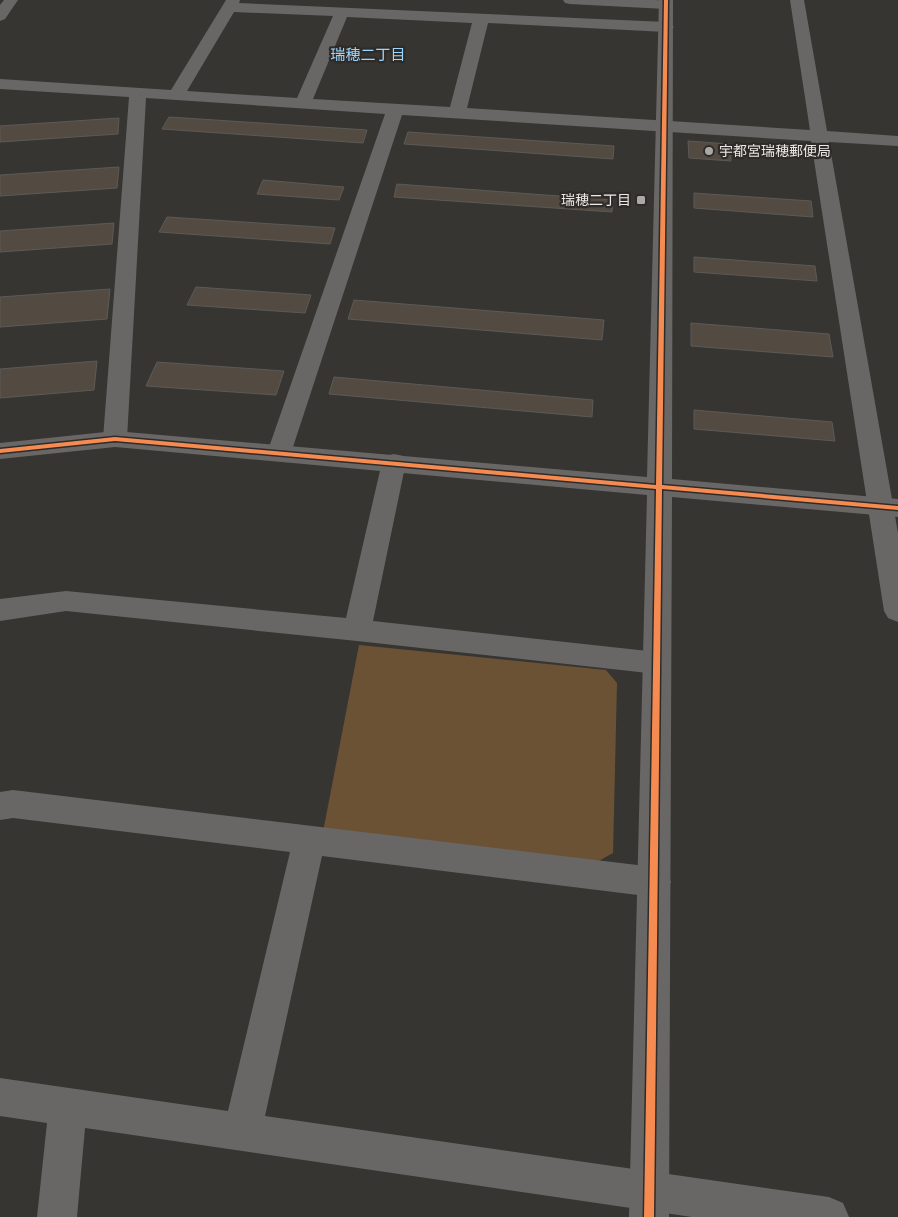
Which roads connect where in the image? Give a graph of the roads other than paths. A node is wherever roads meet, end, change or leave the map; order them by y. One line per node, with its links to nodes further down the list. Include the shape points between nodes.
1 (11, 0): 8 (street)
2 (442, 0): 9 (street)
3 (570, 0): 5 (street)
4 (796, 0): 19 (street)
5 (666, 2): 11 (street)
6 (231, 3): 7 (street); 14 (street)
7 (342, 12): 9 (street); 15 (street)
8 (0, 16)
9 (436, 16): 10 (street)
10 (481, 18): 11 (street); 17 (street)
11 (666, 28): 18 (street)
12 (0, 84): 13 (street)
13 (138, 92): 14 (street); 21 (street)
14 (176, 95): 15 (street)
15 (303, 103): 16 (street)
16 (395, 109): 17 (street); 23 (street)
17 (457, 113): 18 (street)
18 (664, 126): 19 (street); 25 (street)
19 (819, 136): 20 (street); 26 (street)
20 (898, 141)
21 (115, 439): 22 (street); 23 (street)
22 (0, 451)
23 (279, 453): 24 (street)
24 (394, 462): 25 (street); 29 (street)
25 (660, 486): 26 (street); 30 (street)
26 (889, 507): 28 (street)
27 (0, 610): 29 (street, via 66,601)
28 (898, 611)
29 (357, 630): 30 (street)
30 (657, 663): 33 (street)
31 (0, 806): 32 (street, via 13,804)
32 (309, 841): 33 (street); 36 (street)
33 (654, 882): 37 (street)
34 (0, 1097): 35 (street)
35 (68, 1106): 36 (street); 38 (street)
36 (242, 1132): 37 (street)
37 (649, 1204): 39 (street)
38 (57, 1217)
39 (828, 1217)

